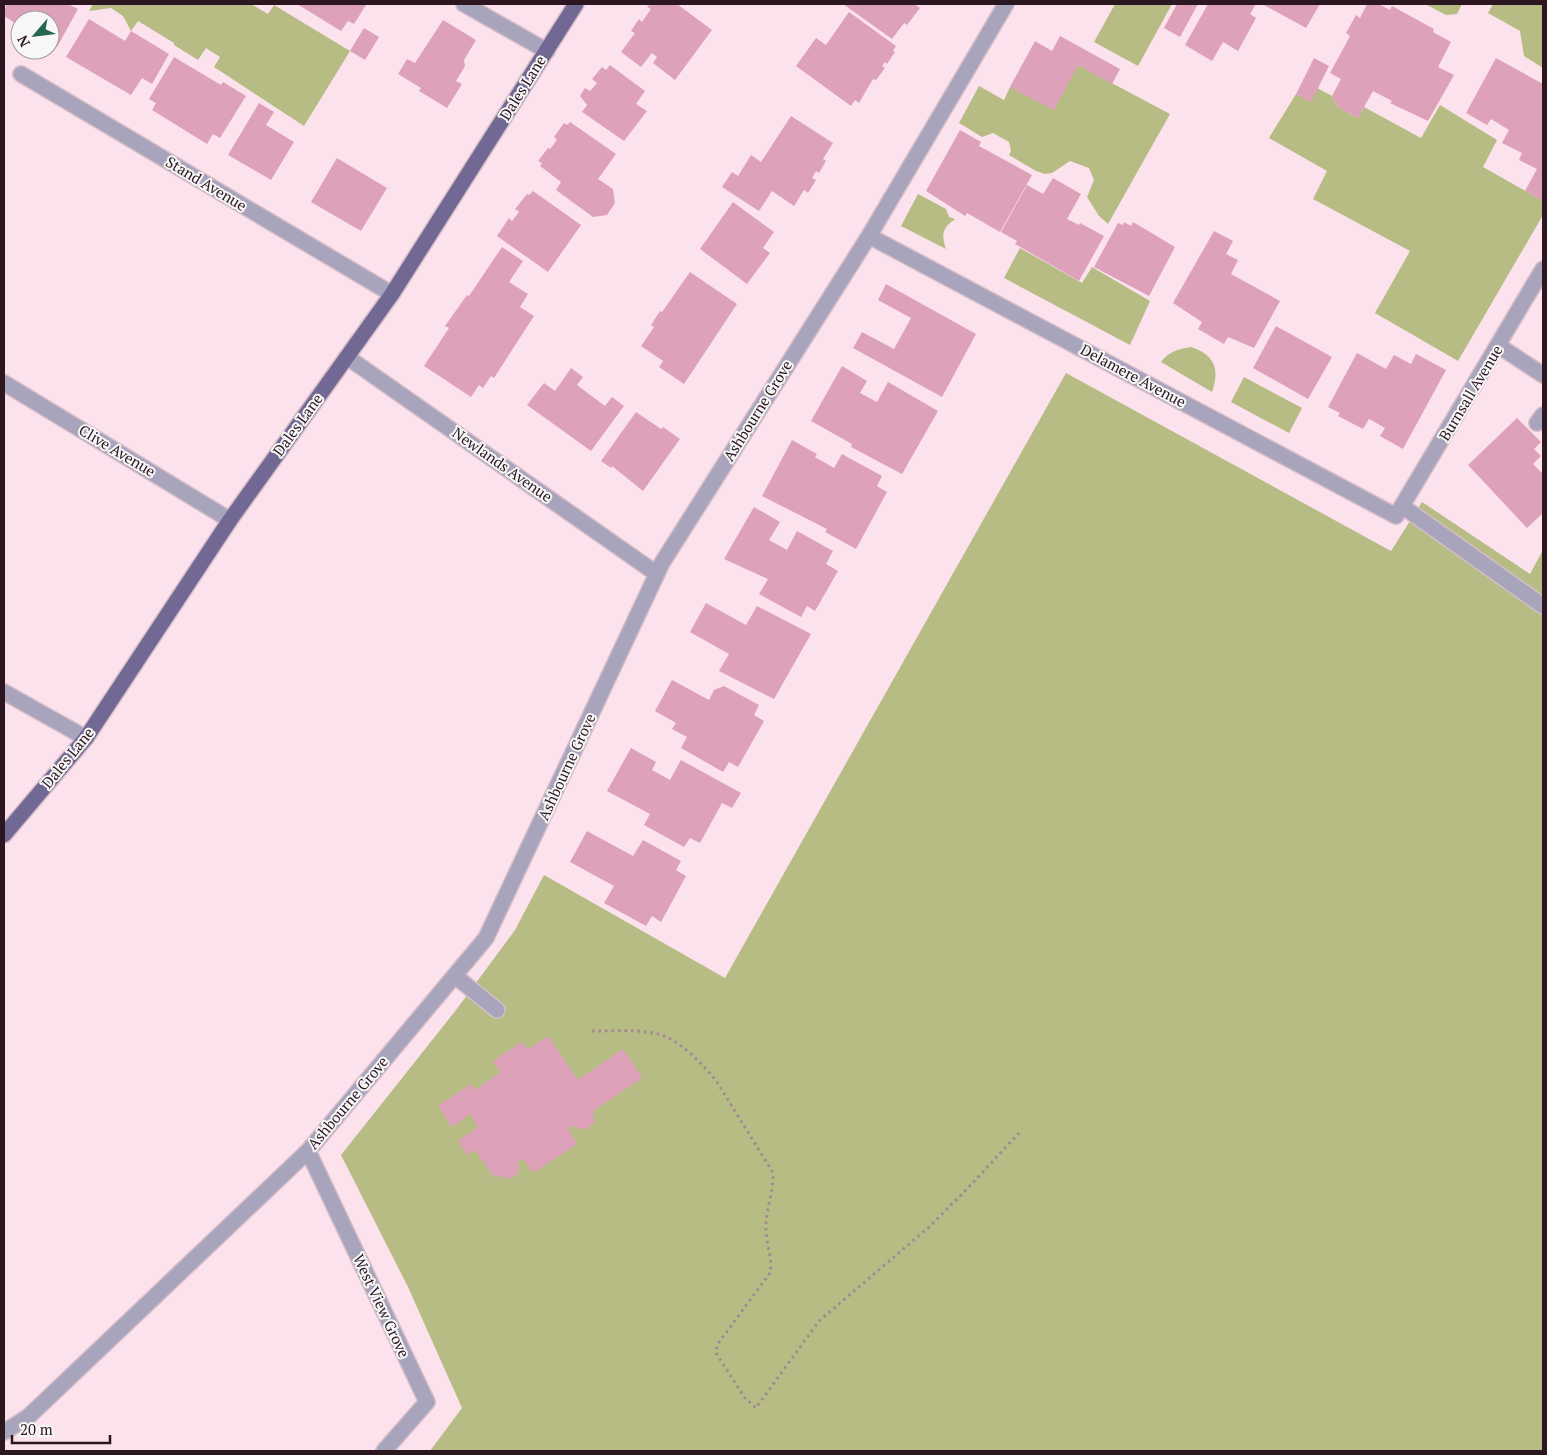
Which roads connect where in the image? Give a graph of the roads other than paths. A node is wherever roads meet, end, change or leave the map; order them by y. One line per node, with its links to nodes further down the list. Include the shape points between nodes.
1 (464, 4): 4 (street)
2 (576, 4): 4 (main road, Dales Lane)
3 (1006, 4): 6 (street, Ashbourne Grove)
4 (547, 51): 8 (main road, Dales Lane)
5 (21, 74): 8 (street, Stand Avenue)
6 (869, 236): 13 (street, Delamere Avenue); 15 (street, Ashbourne Grove)
7 (1543, 269): 9 (street, Burnsall Avenue)
8 (392, 294): 10 (main road, Dales Lane)
9 (1500, 346): 11 (street); 13 (street, Burnsall Avenue)
10 (348, 356): 14 (main road, Dales Lane); 15 (street, Newlands Avenue)
11 (1543, 375)
12 (4, 383): 14 (street, Clive Avenue)
13 (1399, 511): 16 (street, Delamere Avenue)
14 (230, 520): 18 (main road, Dales Lane)
15 (657, 574): 20 (street, Ashbourne Grove, via 486,938)
16 (1543, 606)
17 (4, 692): 18 (street)
18 (86, 738): 19 (main road, Dales Lane)
19 (4, 835)
20 (455, 976): 21 (street); 22 (street, Ashbourne Grove)
21 (497, 1010)
22 (308, 1151): 23 (street, Ashbourne Grove, via 28,1417); 24 (street, West View Grove, via 427,1402)
23 (4, 1432)
24 (384, 1451)

